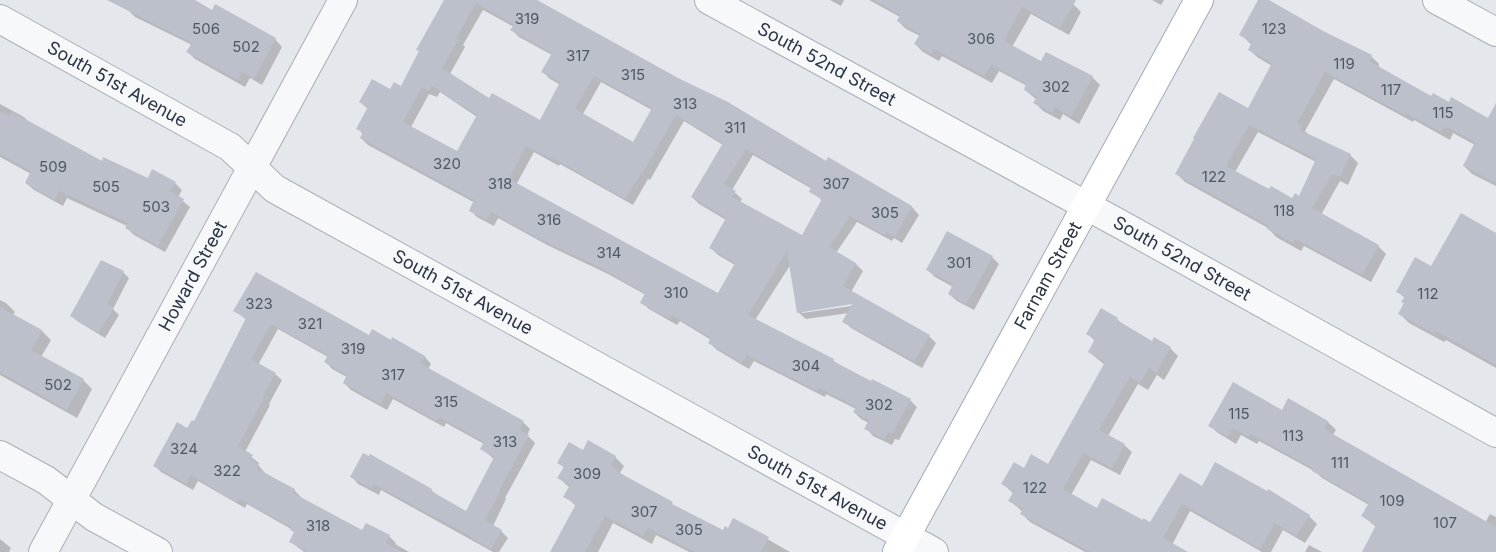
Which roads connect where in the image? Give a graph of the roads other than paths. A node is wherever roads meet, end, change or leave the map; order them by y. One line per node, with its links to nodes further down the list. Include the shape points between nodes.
1 (343, 0): 7 (street, Howard Street)
2 (709, 0): 8 (street, South 52nd Street)
3 (1199, 0): 8 (main road, Farnam Street)
4 (1437, 0): 6 (street)
5 (0, 19): 7 (street, South 51st Avenue, via 230,147)
6 (1496, 32)
7 (252, 168): 11 (street, Howard Street); 12 (street, South 51st Avenue, via 275,189)
8 (1086, 206): 9 (street, South 52nd Street); 12 (main road, Farnam Street)
9 (1496, 432)
10 (0, 455): 11 (street, via 46,480)
11 (71, 500): 13 (street, Howard Street); 14 (street, via 94,517)
12 (901, 544): 15 (street, South 51st Avenue)
13 (43, 552)
14 (158, 552)
15 (934, 552)

